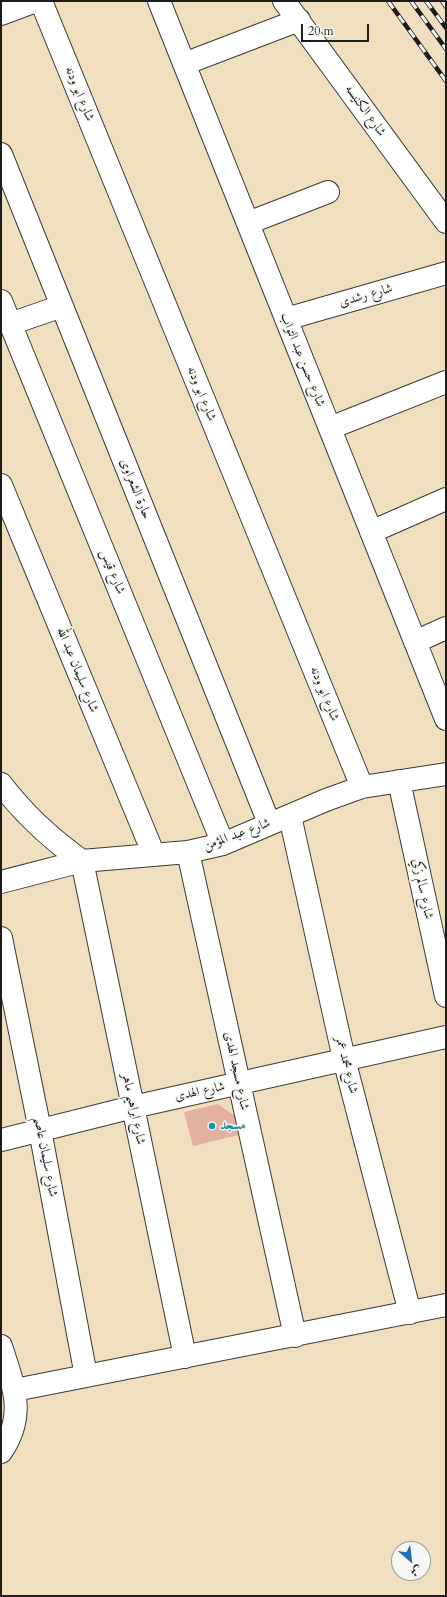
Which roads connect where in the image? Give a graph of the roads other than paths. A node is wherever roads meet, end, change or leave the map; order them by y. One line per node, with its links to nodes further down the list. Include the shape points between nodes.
1 (36, 1): 5 (street)
2 (41, 1): 28 (street, شارع ابو ودنه)
3 (159, 1): 7 (street, شارع حسن عبد التواب)
4 (284, 1): 6 (street, شارع الكنيسه)
5 (1, 14)
6 (299, 20): 7 (street); 11 (street, شارع الكنيسه)
7 (184, 64): 10 (street, شارع حسن عبد التواب)
8 (1, 154): 14 (street, حارة الشعراوى)
9 (328, 192): 10 (street)
10 (248, 222): 15 (street, شارع حسن عبد التواب)
11 (446, 222)
12 (446, 273): 15 (street, شارع رشدى)
13 (1, 301): 16 (street, شارع قيس)
14 (62, 306): 16 (street); 30 (street, حارة الشعراوى)
15 (286, 319): 18 (street, شارع حسن عبد التواب)
16 (10, 324): 31 (street, شارع قيس)
17 (446, 382): 18 (street)
18 (330, 428): 21 (street, شارع حسن عبد التواب)
19 (1, 485): 33 (street, شارع سليمان عبد الله)
20 (446, 499): 21 (street)
21 (371, 532): 23 (street, شارع حسن عبد التواب)
22 (446, 628): 23 (street)
23 (415, 642): 24 (street, شارع حسن عبد التواب)
24 (446, 718)
25 (446, 774): 26 (street, شارع عبد المؤمن)
26 (399, 781): 28 (street, شارع عبد المؤمن); 37 (street, شارع سالم زكي)
27 (1, 784): 34 (street, via 38,826)
28 (362, 788): 29 (street, شارع عبد المؤمن)
29 (290, 816): 30 (street, شارع عبد المؤمن); 40 (street, شارع محمد عمر)
30 (270, 823): 31 (street, شارع عبد المؤمن)
31 (223, 844): 32 (street, شارع عبد المؤمن)
32 (188, 852): 33 (street, شارع عبد المؤمن); 41 (street, شارع مسجد الهدى)
33 (154, 855): 34 (street, شارع عبد المؤمن)
34 (82, 861): 35 (street, شارع عبد المؤمن); 42 (street, شارع ابراهيم ماهر)
35 (1, 882)
36 (1, 938): 38 (street, شارع سليمان عاصم)
37 (446, 996)
38 (8, 1009): 43 (street, شارع سليمان عاصم)
39 (446, 1037): 40 (street, شارع الهدى)
40 (344, 1059): 41 (street, شارع الهدى); 46 (street, شارع محمد عمر)
41 (239, 1084): 42 (street, شارع الهدى); 47 (street, شارع مسجد الهدى)
42 (133, 1107): 43 (street, شارع الهدى); 49 (street, شارع ابراهيم ماهر)
43 (40, 1130): 44 (street, شارع الهدى); 50 (street, شارع سليمان عاصم)
44 (1, 1140)
45 (446, 1305): 46 (street)
46 (410, 1313): 47 (street)
47 (295, 1336): 49 (street)
48 (1, 1346): 51 (street)
49 (185, 1357): 50 (street)
50 (86, 1376): 51 (street)
51 (15, 1390): 52 (street, via 13,1431)
52 (1, 1452)

